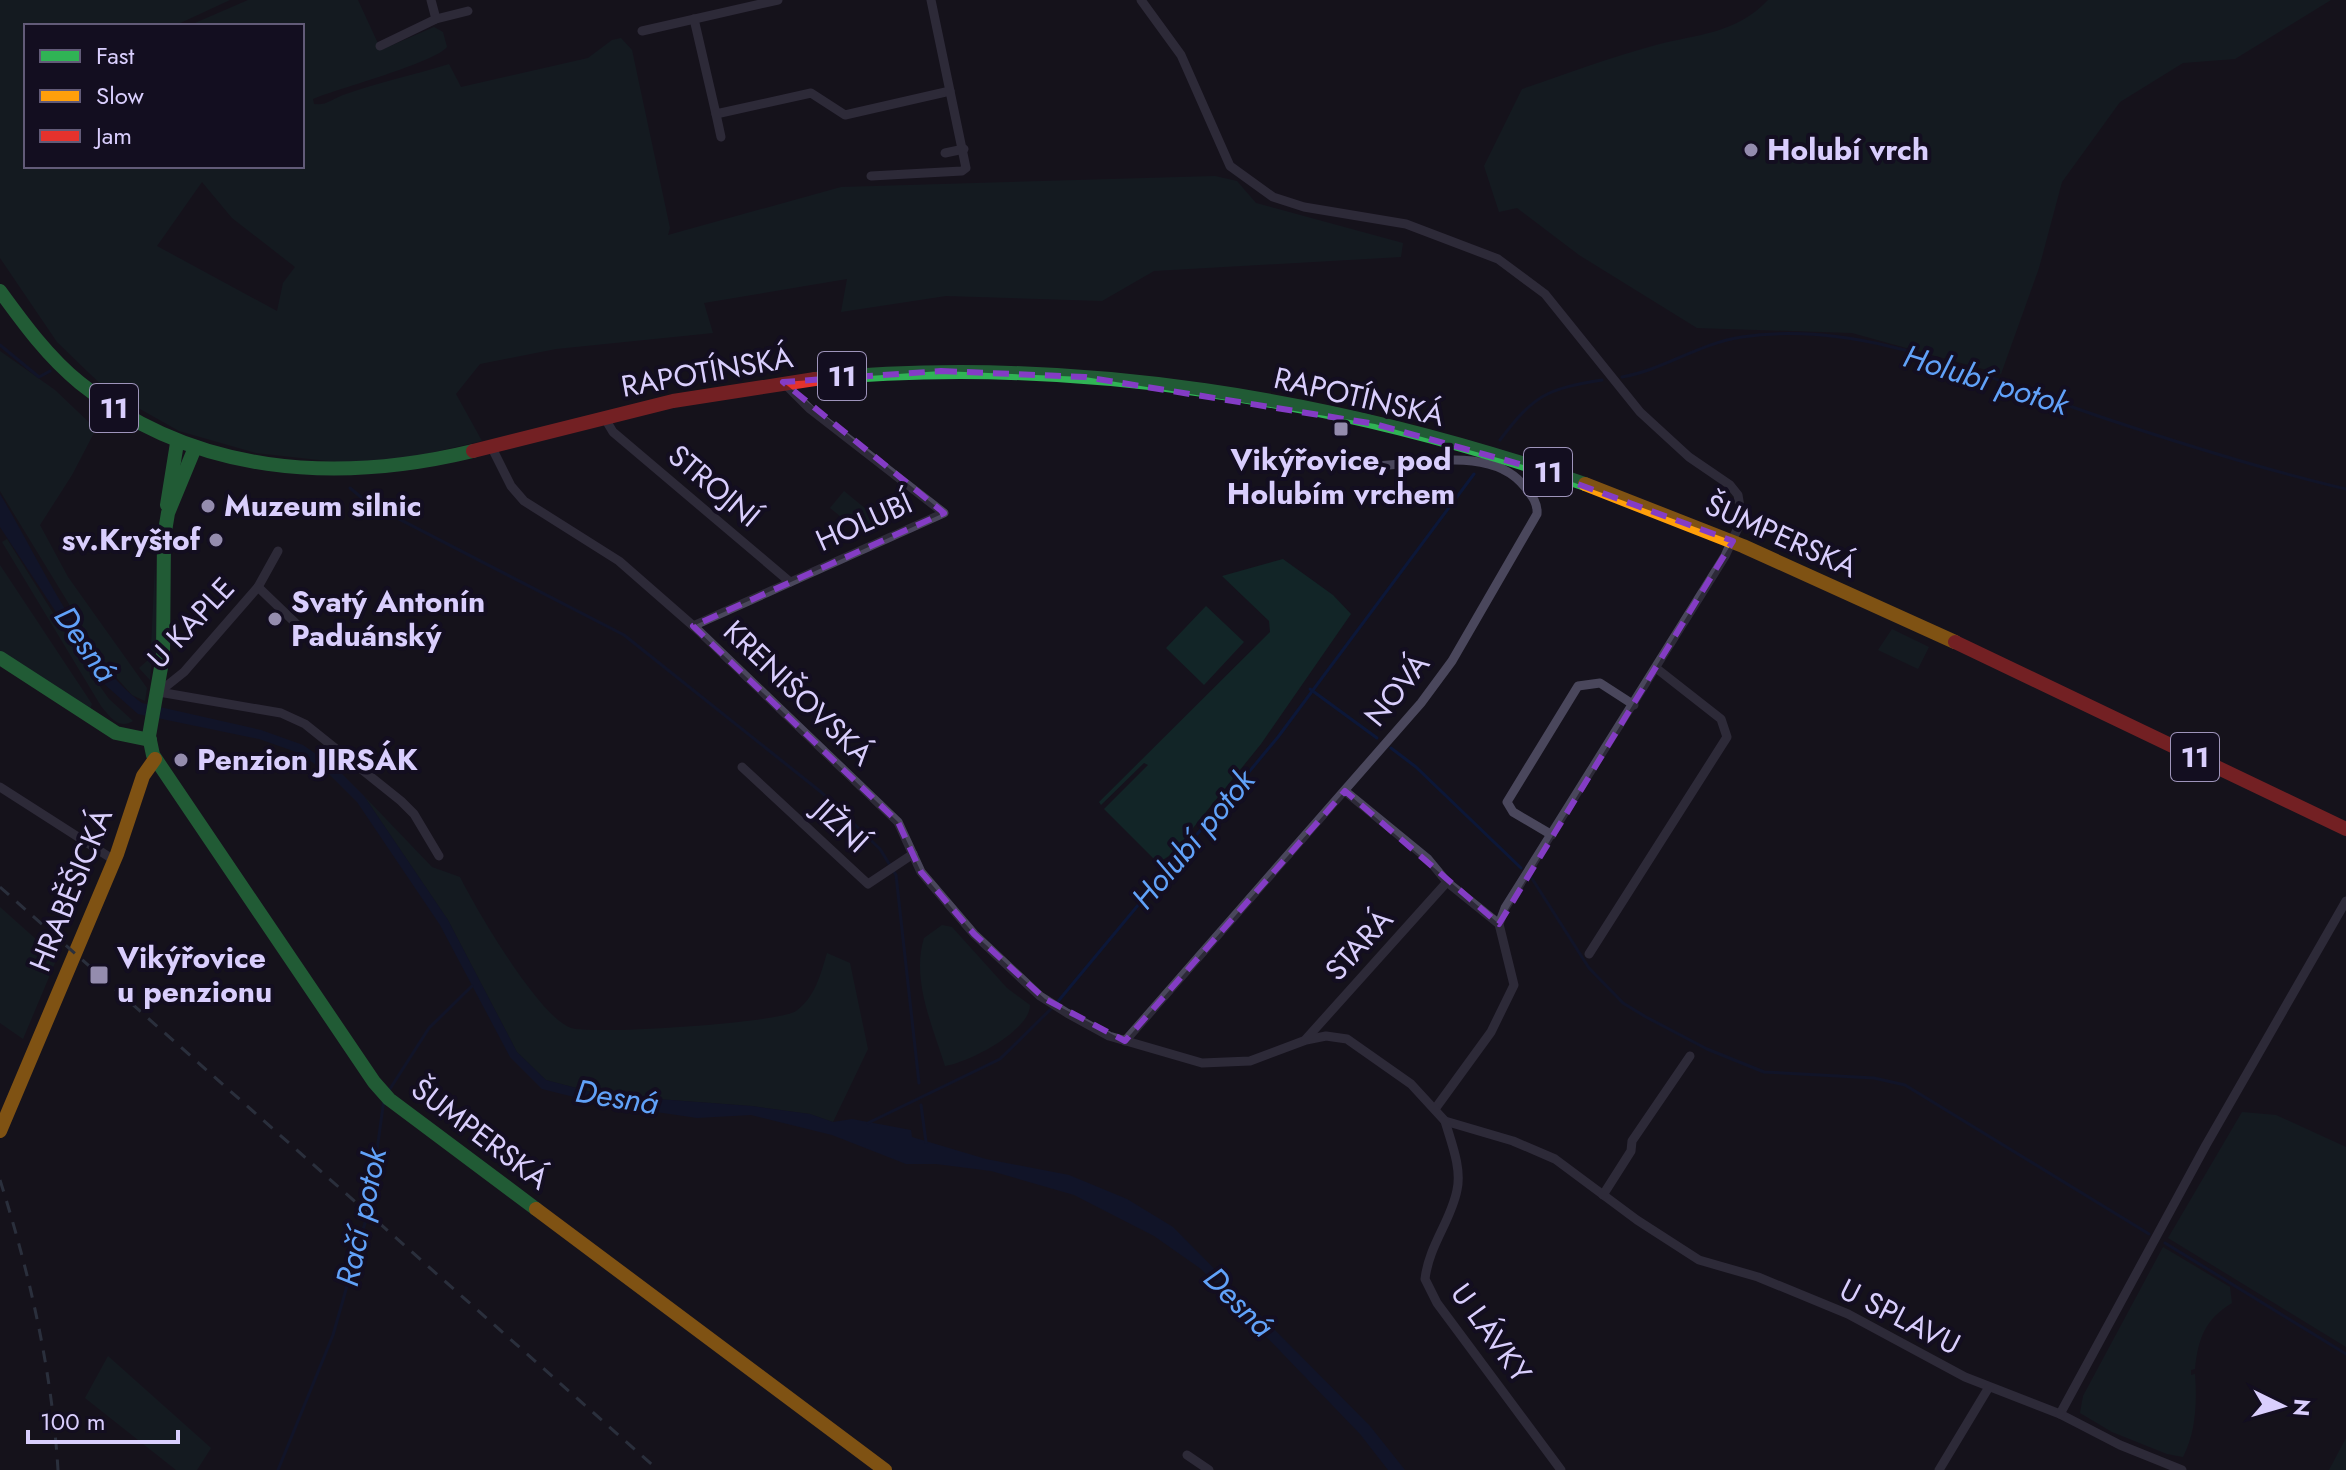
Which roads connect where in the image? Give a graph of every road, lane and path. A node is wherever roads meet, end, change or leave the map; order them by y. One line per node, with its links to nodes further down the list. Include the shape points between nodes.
1 (431, 0): 6 (street)
2 (778, 0): 7 (street)
3 (931, 0): 10 (street)
4 (1141, 0): 25 (street, via 1181,55 1230,166 1273,197 1406,224 1498,259 1545,294 1670,442 1733,488 1743,512)
5 (468, 11): 6 (street)
6 (436, 19): 9 (street)
7 (694, 19): 8 (street); 11 (street)
8 (642, 31)
9 (380, 46)
10 (950, 91): 11 (street, via 845,115 811,93); 13 (street)
11 (716, 114): 12 (street)
12 (721, 137)
13 (964, 149): 14 (street); 15 (street, via 962,171)
14 (945, 153)
15 (871, 176)
16 (0, 291): 19 (main road, RAPOTÍNSKÁ / 11, via 28,331 101,400)
17 (783, 382): 18 (main road, RAPOTÍNSKÁ / 11); 22 (main road, RAPOTÍNSKÁ / 11, via 941,371 1099,379 1310,409); 27 (street, HOLUBÍ, via 944,513)
18 (604, 417): 20 (main road, RAPOTÍNSKÁ / 11); 27 (street, STROJNÍ, via 613,432)
19 (177, 443): 21 (main road, RAPOTÍNSKÁ / 11); 24 (main road)
20 (492, 448): 21 (main road, RAPOTÍNSKÁ / 11, via 404,466 330,473 268,468); 29 (street, KRENIŠOVSKÁ, via 524,501 619,561)
21 (194, 450): 24 (main road)
22 (1490, 454): 25 (main road, ŠUMPERSKÁ / 11)
23 (1348, 466): 39 (street, NOVÁ, via 1461,460 1511,472 1538,506 1534,522 1452,661)
24 (168, 513): 33 (main road)
25 (1733, 541): 32 (street); 40 (main road, ŠUMPERSKÁ / 11)
26 (278, 551): 28 (street, U KAPLE)
27 (790, 582): 29 (street)
28 (258, 587): 30 (street, U KAPLE); 33 (street, U KAPLE)
29 (693, 626): 42 (street, KRENIŠOVSKÁ, via 898,822)
30 (308, 635)
31 (0, 658): 35 (main road, via 116,733)
32 (1656, 668): 34 (street); 48 (street, via 1721,719 1727,737)
33 (157, 697): 35 (main road); 43 (street, via 281,713 305,724 401,801)
34 (1634, 705): 41 (street); 41 (street, via 1600,683 1578,686 1507,802 1513,812)
35 (150, 740): 36 (main road, ŠUMPERSKÁ)
36 (155, 759): 44 (main road, HRABĚŠICKÁ, via 143,776); 59 (main road, ŠUMPERSKÁ, via 386,1096)
37 (742, 767): 42 (street, JIŽNÍ, via 868,884)
38 (0, 787): 44 (street)
39 (1345, 791): 45 (street, via 1428,859); 50 (street, NOVÁ)
40 (2346, 829)
41 (1552, 835): 47 (street)
42 (913, 854): 50 (street, KRENIŠOVSKÁ, via 921,872 974,934 1045,999)
43 (439, 856)
44 (114, 860): 54 (main road, HRABĚŠICKÁ)
45 (1447, 882): 47 (street); 49 (street, STARÁ)
46 (2346, 901): 57 (street)
47 (1499, 924): 52 (street, via 1514,985 1491,1032)
48 (1589, 954)
49 (1306, 1040): 50 (street, via 1250,1061 1202,1063); 52 (street, via 1347,1039 1411,1084)
50 (1125, 1041)
51 (1690, 1056): 55 (street, via 1632,1141)
52 (1435, 1109): 53 (street)
53 (1445, 1121): 55 (street, U SPLAVU, via 1555,1159); 61 (street, U LÁVKY, via 1457,1190 1433,1242 1425,1279 1437,1303)
54 (0, 1131)
55 (1603, 1195): 56 (street, U SPLAVU, via 1699,1260 1758,1277 1848,1314)
56 (1989, 1387): 57 (street, U SPLAVU); 62 (street)
57 (2060, 1414): 63 (street, U SPLAVU)
58 (1187, 1455): 60 (street)
59 (877, 1467)
60 (1209, 1470)
61 (1561, 1470)
62 (1939, 1470)
63 (2182, 1470)

